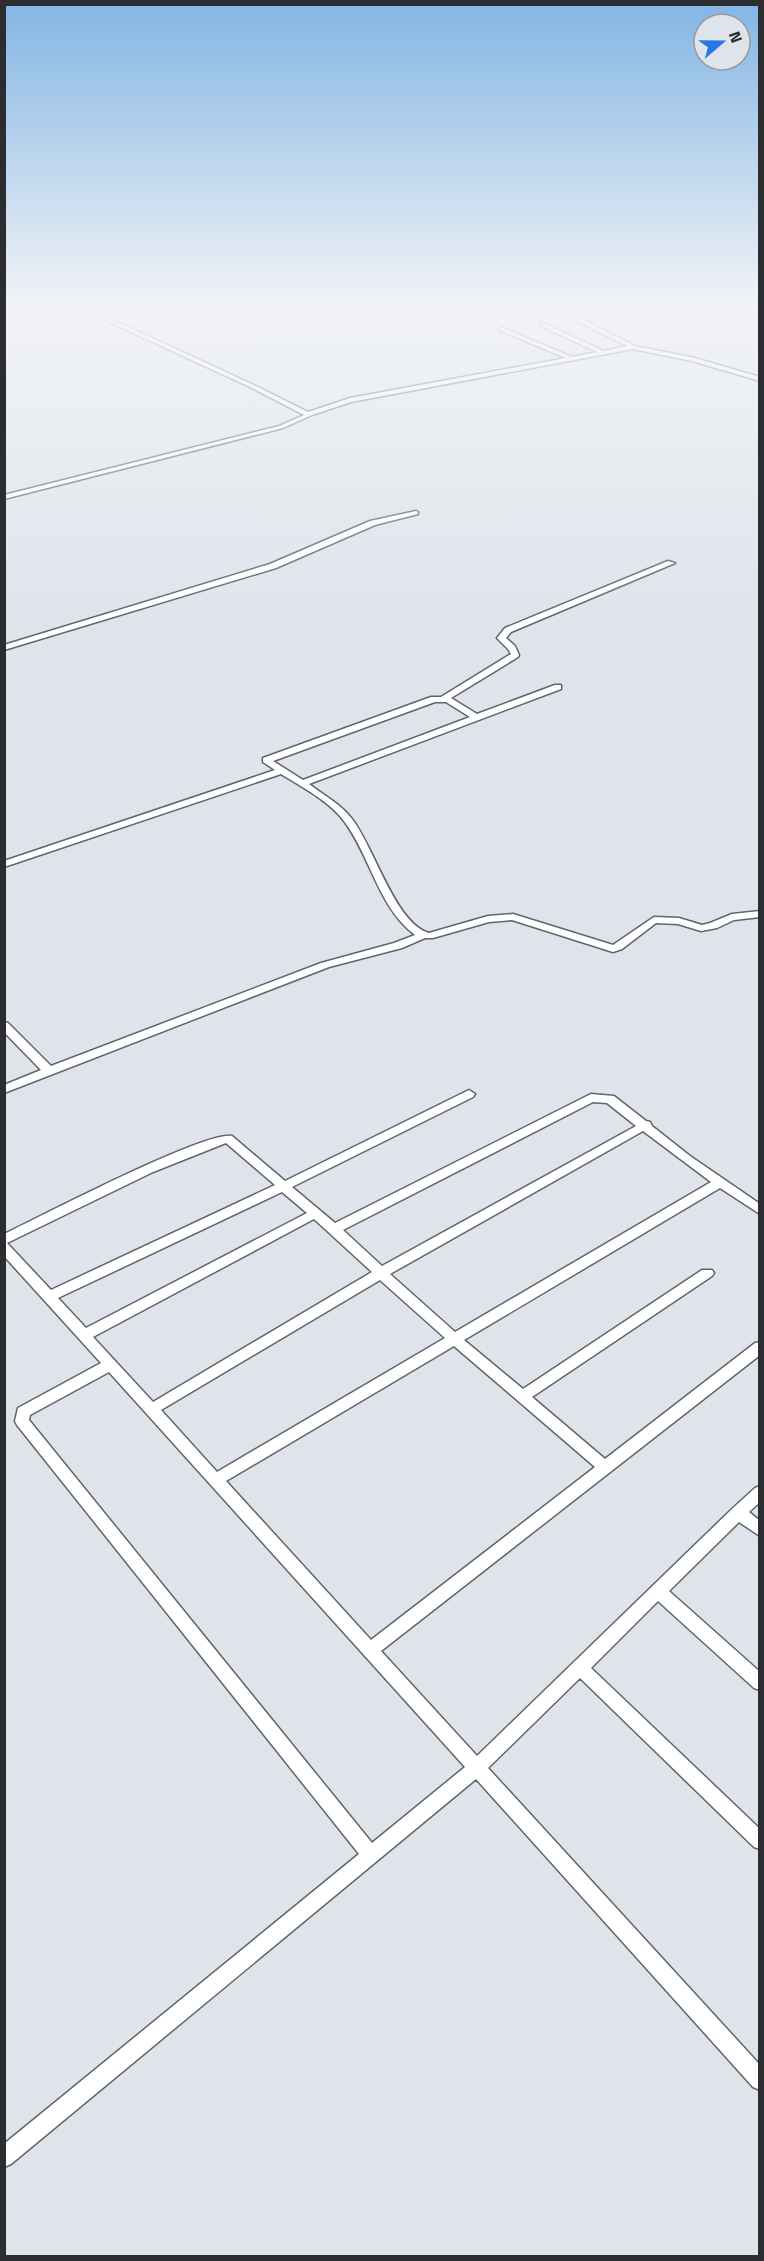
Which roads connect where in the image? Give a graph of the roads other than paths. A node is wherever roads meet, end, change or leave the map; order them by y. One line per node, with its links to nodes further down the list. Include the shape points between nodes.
1 (297, 409): 3 (street)
2 (325, 409): 3 (street)
3 (309, 414): 4 (street, via 281,427)
4 (4, 497)
5 (416, 513): 7 (street, via 373,523 273,566)
6 (671, 563): 9 (street, via 508,630 501,638 515,655)
7 (4, 648)
8 (558, 687): 10 (street)
9 (444, 699): 10 (street); 11 (street, via 434,699 266,760)
10 (476, 717): 12 (street)
11 (280, 771): 12 (street); 13 (street)
12 (302, 783): 15 (street, via 347,818 401,914)
13 (4, 864)
14 (759, 914): 15 (street, via 732,916 701,928 679,921 654,920 612,949 513,917 488,919)
15 (421, 936): 17 (street, via 214,1004)
16 (4, 1025): 17 (street)
17 (48, 1071): 18 (street)
18 (4, 1089)
19 (469, 1094): 22 (street)
20 (646, 1125): 21 (street); 25 (street, via 610,1099 591,1098); 28 (street)
21 (719, 1183): 23 (street); 32 (street)
22 (284, 1186): 24 (street); 26 (street, via 228,1139 220,1140 149,1169); 30 (street)
23 (759, 1210)
24 (316, 1214): 25 (street); 31 (street)
25 (334, 1229): 28 (street)
26 (4, 1240)
27 (4, 1247): 30 (street)
28 (381, 1273): 32 (street); 36 (street)
29 (707, 1273): 35 (street)
30 (49, 1296): 31 (street)
31 (85, 1335): 34 (street)
32 (453, 1338): 35 (street); 38 (street)
33 (759, 1347): 37 (street)
34 (111, 1364): 36 (street); 48 (street, via 23,1412 22,1421)
35 (522, 1396): 37 (street)
36 (152, 1409): 38 (street)
37 (606, 1468): 43 (street)
38 (216, 1480): 43 (street)
39 (759, 1492): 40 (street)
40 (738, 1512): 41 (street); 42 (street)
41 (759, 1530)
42 (658, 1591): 44 (street); 45 (street)
43 (370, 1650): 46 (street)
44 (580, 1668): 46 (street); 47 (street)
45 (759, 1683)
46 (477, 1768): 48 (street); 49 (street)
47 (759, 1841)
48 (371, 1855): 50 (street)
49 (759, 2080)
50 (4, 2157)

